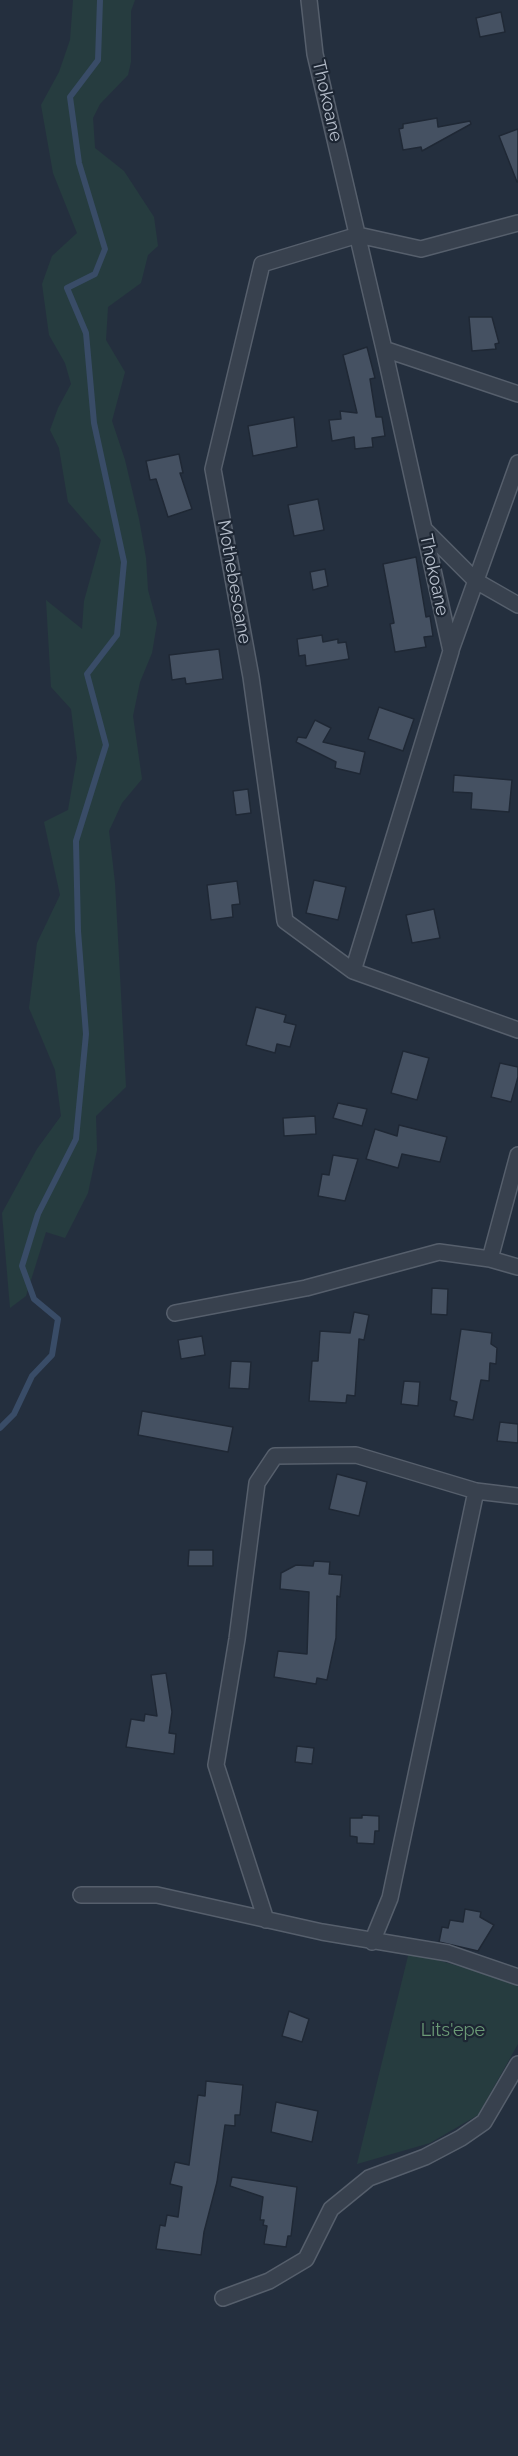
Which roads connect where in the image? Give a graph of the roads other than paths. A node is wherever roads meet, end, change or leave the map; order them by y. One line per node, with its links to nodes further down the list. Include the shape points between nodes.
1 (309, 0): 3 (street, Thokoane, via 315,54)
2 (518, 223): 3 (street, via 421,249)
3 (358, 235): 4 (street, Thokoane); 11 (street, Mothebesoane, via 262,264 213,469 250,677 285,921)
4 (384, 349): 5 (street); 7 (street, Thokoane)
5 (518, 394)
6 (518, 463): 8 (street)
7 (424, 529): 8 (street); 10 (street, Thokoane)
8 (476, 581): 9 (street); 10 (street)
9 (518, 605)
10 (451, 651): 11 (street, Thokoane)
11 (353, 971): 12 (street)
12 (518, 1030)
13 (518, 1155): 14 (street)
14 (490, 1259): 15 (street); 16 (street, via 440,1252 306,1288)
15 (518, 1267)
16 (175, 1313)
17 (476, 1491): 18 (street); 20 (street, via 356,1455 275,1456 257,1483 216,1765); 21 (street, via 390,1898)
18 (518, 1496)
19 (81, 1895): 20 (street, via 157,1896)
20 (266, 1920): 21 (street)
21 (372, 1942): 22 (street, via 447,1953)
22 (518, 1977)
23 (518, 2064): 24 (street, via 484,2122 425,2157 369,2178 331,2209 306,2259 269,2281)
24 (223, 2298)

